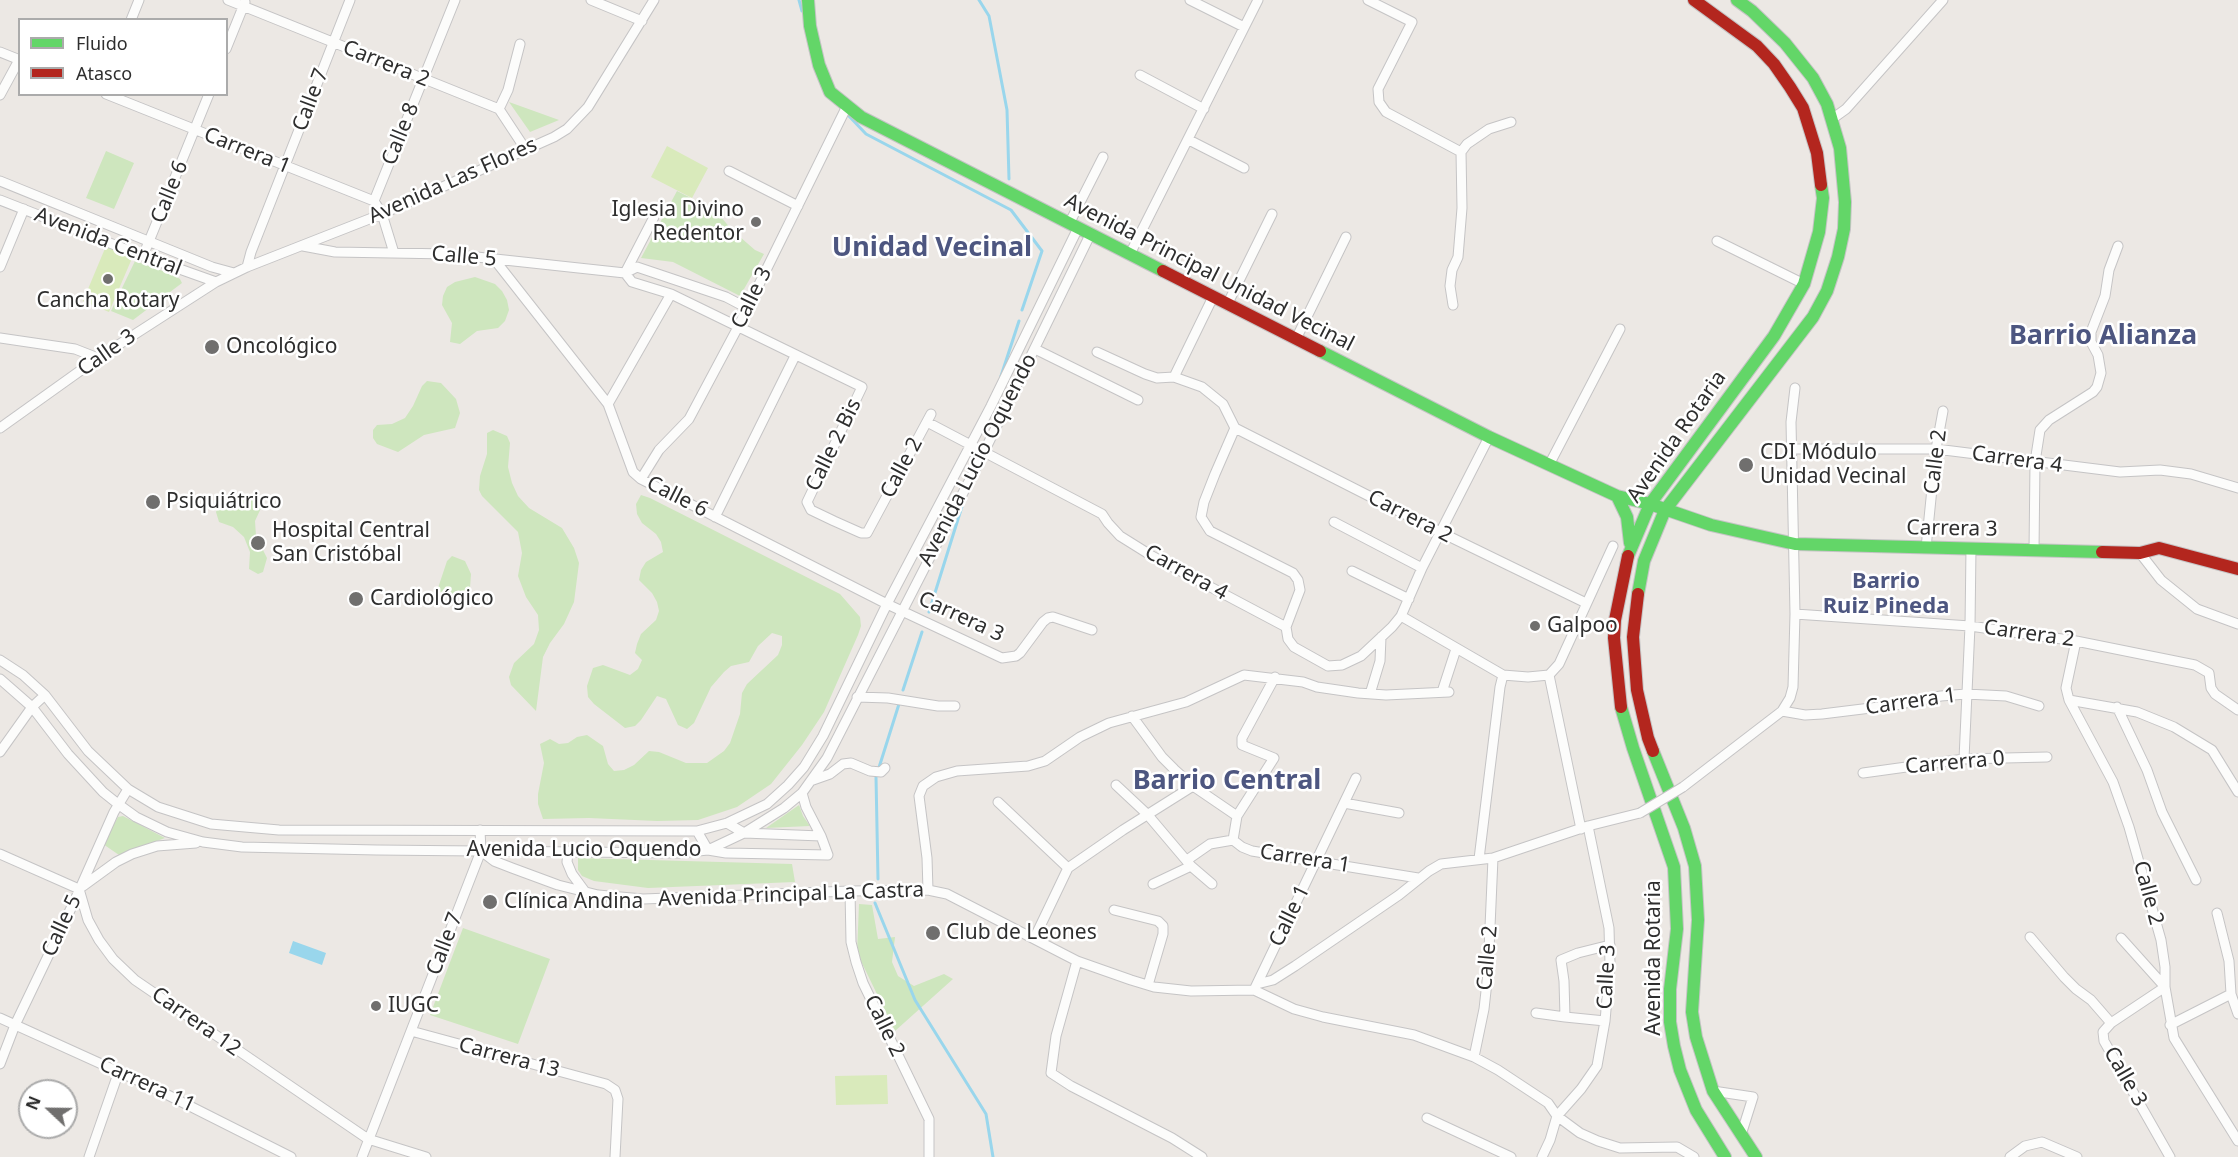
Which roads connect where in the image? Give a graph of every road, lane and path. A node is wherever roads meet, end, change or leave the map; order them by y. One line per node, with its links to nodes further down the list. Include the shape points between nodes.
1 (139, 0): 15 (street)
2 (228, 0): 14 (street, Carrera 2)
3 (350, 0): 18 (street, Calle 7)
4 (455, 0): 25 (street, Calle 8)
5 (591, 0): 16 (street)
6 (654, 0): 16 (street)
7 (808, 0): 29 (main road, Avenida Principal Unidad Vecinal, via 819,65 830,92)
8 (1190, 0): 17 (street)
9 (1258, 0): 17 (street)
10 (1368, 0): 37 (street, via 1412,22 1378,89 1379,102 1386,112)
11 (1694, 0): 67 (main road, Avenida Rotaria, via 1757,46 1803,108 1817,153 1823,198 1819,232)
12 (1737, 0): 32 (main road, Avenida Rotaria, via 1770,27 1800,61 1813,78)
13 (1943, 0): 32 (street, via 1846,109)
14 (244, 3): 18 (street, Carrera 2); 19 (street)
15 (132, 18)
16 (642, 21): 36 (street, Avenida Las Flores, via 588,107 567,129)
17 (1244, 27): 31 (street)
18 (333, 42): 25 (street, Carrera 2); 39 (street, Calle 7)
19 (228, 44)
20 (520, 44): 30 (street)
21 (0, 52): 22 (street)
22 (18, 60)
23 (18, 62): 26 (street)
24 (1140, 75): 31 (street)
25 (423, 79): 30 (street, Carrera 2); 44 (street, Calle 8)
26 (0, 95)
27 (111, 96): 34 (street, Carrera 1)
28 (208, 96): 34 (street, Calle 6)
29 (847, 106): 45 (street, Calle 3); 50 (main road, Avenida Principal Unidad Vecinal, via 861,117)
30 (499, 109): 36 (street)
31 (1204, 109): 35 (street)
32 (1832, 119): 100 (main road, Avenida Rotaria, via 1840,148 1845,202 1844,229 1827,291 1813,316)
33 (1511, 122): 37 (street, via 1489,129)
34 (195, 130): 39 (street, Carrera 1); 54 (street, Calle 6)
35 (1189, 140): 40 (street); 58 (street)
36 (526, 150): 47 (street, Avenida Las Flores)
37 (1461, 152): 71 (street, via 1458,257 1450,286)
38 (1103, 157): 50 (street, Avenida Lucio Oquendo)
39 (285, 167): 44 (street, Carrera 1); 63 (street, Calle 7)
40 (1244, 168)
41 (729, 171): 45 (street)
42 (0, 181): 54 (street, Avenida Central)
43 (0, 200): 46 (street, Avenida Central)
44 (374, 201): 47 (street)
45 (798, 206): 72 (street, Calle 3)
46 (24, 209): 59 (street, Avenida Central); 61 (street)
47 (382, 214): 55 (street, Avenida Las Flores); 57 (street)
48 (1272, 214): 70 (street)
49 (654, 217): 65 (street)
50 (1074, 226): 51 (main road, Avenida Principal Unidad Vecinal); 90 (street, Avenida Lucio Oquendo)
51 (1090, 234): 58 (main road, Avenida Principal Unidad Vecinal); 77 (street, Avenida Lucio Oquendo)
52 (1346, 237): 76 (street)
53 (1717, 241): 67 (street)
54 (150, 242): 59 (street, Calle 6); 62 (street, Avenida Central)
55 (303, 246): 57 (street, Calle 5, via 336,252); 63 (street, Avenida Las Flores)
56 (2118, 246): 94 (street, via 2091,332 2101,373 2097,387 2040,430)
57 (394, 253): 60 (street, Calle 5)
58 (1130, 254): 69 (main road, Avenida Principal Unidad Vecinal)
59 (143, 256): 66 (street, Avenida Central)
60 (494, 259): 65 (street, Calle 5); 85 (street, Calle 6)
61 (0, 267)
62 (212, 267): 64 (street, Avenida Central); 66 (street)
63 (247, 267): 64 (street, Avenida Las Flores)
64 (234, 273): 66 (street, Avenida Las Flores)
65 (625, 273): 68 (street, Calle 5, via 632,282); 72 (street, Calle 5, via 637,267)
66 (211, 281): 80 (street, Calle 3)
67 (1804, 284): 99 (main road, Avenida Rotaria, via 1774,336)
68 (671, 294): 73 (street, Calle 5); 85 (street)
69 (1213, 297): 70 (main road, Avenida Principal Unidad Vecinal); 81 (street)
70 (1227, 305): 76 (main road, Avenida Principal Unidad Vecinal)
71 (1453, 305)
72 (747, 308): 73 (street, Calle 3)
73 (738, 327): 79 (street, Calle 5); 96 (street, Calle 3, via 689,419 659,450)
74 (1620, 329): 95 (street)
75 (0, 338): 80 (street, via 75,349)
76 (1296, 339): 89 (main road, Avenida Principal Unidad Vecinal)
77 (1035, 349): 84 (street); 93 (street, Avenida Lucio Oquendo)
78 (1097, 352): 81 (street, via 1156,378)
79 (795, 356): 82 (street, Calle 5); 101 (street)
80 (98, 358): 87 (street, Calle 3)
81 (1174, 378): 88 (street, via 1202,387 1223,404)
82 (862, 387): 103 (street, Calle 2 Bis, via 807,502 811,510 861,533 867,533)
83 (1794, 391): 91 (street)
84 (1138, 400)
85 (608, 404): 96 (street, Calle 6, via 633,472)
86 (1943, 411): 92 (street, Calle 2)
87 (0, 428)
88 (1235, 428): 104 (street, Carrera 2); 123 (street, via 1201,517 1210,531 1293,573 1300,590)
89 (1489, 437): 95 (main road, Avenida Principal Unidad Vecinal); 104 (street)
90 (971, 445): 93 (street); 103 (street, Calle 2, via 929,418); 117 (street, Avenida Lucio Oquendo)
91 (1792, 449): 92 (street, Carrera 4); 105 (street)
92 (1936, 449): 94 (street, Carrera 4); 108 (street, Calle 2)
93 (984, 452): 118 (street, Avenida Lucio Oquendo); 123 (street, Carrera 4, via 1102,514 1120,536 1152,556)
94 (2036, 462): 97 (street, Carrera 4, via 2120,472 2160,470 2191,474); 109 (street)
95 (1549, 465): 98 (main road, Avenida Principal Unidad Vecinal)
96 (641, 479): 101 (street, Calle 6)
97 (2238, 489)
98 (1617, 496): 99 (main road, Avenida Principal Unidad Vecinal); 110 (main road, via 1629,525)
99 (1650, 504): 100 (main road, Avenida Principal Unidad Vecinal); 110 (main road, Avenida Rotaria)
100 (1665, 510): 105 (main road, Carrera 3); 215 (main road, Avenida Rotaria, via 1639,582 1633,637 1635,668 1648,738 1695,866 1698,920 1692,1012)
101 (715, 517): 117 (street, Calle 6)
102 (1334, 522): 112 (street)
103 (873, 523)
104 (1440, 532): 112 (street); 116 (street, Carrera 2)
105 (1795, 544): 108 (main road, Carrera 3); 119 (street)
106 (1613, 546): 116 (street)
107 (1971, 548): 108 (main road, Carrera 3); 109 (main road, Carrera 3); 122 (street)
108 (1926, 549)
109 (2034, 551): 111 (main road, Carrera 3)
110 (1629, 552): 231 (main road, Avenida Rotaria, via 1615,620 1616,667 1619,699 1674,867 1677,929 1670,1022 1680,1070 1696,1110)
111 (2140, 553): 113 (main road, Carrera 3, via 2159,548); 121 (street, via 2161,580 2197,609)
112 (1422, 568): 115 (street)
113 (2238, 569)
114 (1352, 571): 115 (street)
115 (1409, 599): 120 (street)
116 (1586, 603): 130 (street, via 1559,664)
117 (887, 604): 118 (street); 163 (street, Avenida Lucio Oquendo, via 804,767 767,804)
118 (902, 611): 124 (street, Carrera 3, via 1002,658 1020,653 1043,622 1053,616); 136 (street, Avenida Lucio Oquendo)
119 (1795, 614): 122 (street, Carrera 2); 143 (street, via 1793,687)
120 (1401, 616): 125 (street); 127 (street)
121 (2238, 624)
122 (1971, 626): 126 (street, Carrera 2); 134 (street)
123 (1286, 627): 125 (street, via 1294,647 1328,666 1342,665 1361,656)
124 (1092, 630)
125 (1381, 637): 133 (street, via 1380,661)
126 (2076, 641): 137 (street, Calle 2, via 2066,688); 142 (street, Carrera 2, via 2195,665 2209,674 2215,694)
127 (1456, 649): 129 (street); 133 (street, via 1446,692)
128 (0, 660): 135 (street, Avenida Lucio Oquendo)
129 (1503, 675): 130 (street); 179 (street)
130 (1549, 675): 164 (street, Calle 3)
131 (1275, 677): 133 (street); 144 (street, via 1244,675 1186,702); 162 (street, via 1242,738 1242,744 1274,758)
132 (0, 679): 140 (street, Avenida Lucio Oquendo)
133 (1370, 694)
134 (1966, 694): 139 (street, Carrera 1, via 2006,696); 143 (street, Carrera 1, via 1822,714); 147 (street)
135 (45, 695): 140 (street); 154 (street, Avenida Lucio Oquendo, via 88,751)
136 (857, 697): 138 (street); 151 (street, Avenida Lucio Oquendo)
137 (2069, 700): 141 (street); 201 (street, Calle 2, via 2113,782 2129,827 2161,940)
138 (955, 706)
139 (2039, 706)
140 (32, 707): 145 (street); 159 (street, Avenida Lucio Oquendo, via 68,754)
141 (2117, 707): 155 (street, via 2174,728 2212,750); 185 (street)
142 (2238, 710)
143 (1782, 711): 164 (street, bridge, via 1683,787 1640,813)
144 (1132, 716): 153 (street, via 1162,757); 189 (street, via 1088,733 1045,761 1028,766 957,771 923,786 919,796)
145 (0, 752)
146 (2047, 757): 147 (street, Carrerra 0)
147 (1964, 759): 149 (street, Carrerra 0)
148 (885, 768): 151 (street, via 881,772 870,771 843,764)
149 (1863, 773)
150 (1356, 778): 158 (street, Calle 1)
151 (813, 780): 156 (street, Avenida Lucio Oquendo)
152 (1116, 785): 161 (street)
153 (1193, 786): 161 (street); 162 (street)
154 (128, 789): 159 (street, Calle 5); 165 (street, Avenida Lucio Oquendo, via 158,807 210,824)
155 (2238, 792)
156 (801, 793): 168 (street, Avenida Lucio Oquendo); 169 (street)
157 (999, 802): 183 (street)
158 (1344, 803): 160 (street); 180 (street, Calle 1)
159 (118, 804): 171 (street, Avenida Lucio Oquendo, via 167,832); 172 (street, Calle 5)
160 (1399, 813)
161 (1147, 814): 182 (street); 183 (street)
162 (1237, 816): 170 (street, Carrera 1)
163 (727, 823): 167 (street, Avenida Lucio Oquendo); 168 (street)
164 (1584, 827): 178 (street); 197 (street, Calle 3)
165 (279, 830): 166 (street, Avenida Lucio Oquendo); 173 (street)
166 (480, 830): 167 (street, Avenida Lucio Oquendo); 175 (street, Calle 7)
167 (697, 831): 174 (street)
168 (744, 833): 169 (street); 174 (street, Avenida Lucio Oquendo)
169 (821, 836): 174 (street, via 828,855)
170 (1233, 840): 180 (street, Carrera 1, via 1252,851); 182 (street, via 1210,844)
171 (203, 842): 173 (street, Avenida Lucio Oquendo); 181 (street, via 156,846)
172 (99, 843): 181 (street, via 101,861); 188 (street, Calle 5)
173 (279, 847): 175 (street, Avenida Lucio Oquendo)
174 (708, 850): 176 (street, Avenida Lucio Oquendo)
175 (481, 851): 176 (street, Avenida Lucio Oquendo); 191 (street, Avenida Principal La Castra, via 494,861); 211 (street, Calle 7)
176 (568, 851): 191 (street, via 572,874)
177 (0, 854): 188 (street)
178 (1493, 858): 179 (street); 212 (street, Calle 2, via 1488,973)
179 (1479, 859): 184 (street, via 1441,864)
180 (1317, 860): 184 (street, Carrera 1); 200 (street, Calle 1)
181 (116, 862): 188 (street)
182 (1189, 863): 186 (street); 187 (street)
183 (1068, 868): 196 (street)
184 (1419, 879): 200 (street, via 1295,966)
185 (2196, 880)
186 (1153, 884)
187 (1212, 884)
188 (79, 889): 209 (street, Calle 5); 219 (street, Carrera 12, via 99,940 135,980)
189 (928, 890): 190 (street, Avenida Principal La Castra); 196 (street, Avenida Principal La Castra, via 954,897)
190 (850, 891): 191 (street, Avenida Principal La Castra, via 653,899); 226 (street, Calle 2, via 851,942 862,983 929,1119)
191 (586, 892)
192 (1114, 910): 199 (street, via 1158,921 1163,926)
193 (2217, 913): 202 (street, via 2229,961)
194 (2030, 937): 208 (street)
195 (2121, 938): 201 (street)
196 (1034, 939): 198 (street, Avenida Principal La Castra)
197 (1610, 945): 205 (street, via 1561,960); 207 (street, Calle 3)
198 (1077, 961): 199 (street, Avenida Principal La Castra); 227 (street, via 1056,1035 1051,1073)
199 (1148, 985): 200 (street, Avenida Principal La Castra, via 1191,991)
200 (1255, 987): 212 (street, Avenida Principal La Castra, via 1294,1009 1414,1035)
201 (2165, 987): 208 (street, Calle 3); 210 (street, Calle 2)
202 (2231, 994): 204 (street); 210 (street)
203 (1536, 1013): 205 (street)
204 (2238, 1014)
205 (1565, 1017): 207 (street)
206 (0, 1018): 209 (street, Carrera 11)
207 (1605, 1021): 216 (street, Calle 3, via 1597,1066)
208 (2111, 1023): 235 (street, Calle 3, via 2103,1032 2104,1041)
209 (15, 1025): 213 (street, Calle 5); 214 (street, Carrera 11)
210 (2170, 1025): 220 (street, Calle 2, via 2179,1048)
211 (411, 1031): 219 (street, Calle 7); 225 (street, Carrera 13, via 606,1084 615,1090 618,1100)
212 (1474, 1057): 216 (street, Avenida Principal La Castra, via 1548,1103)
213 (0, 1064)
214 (119, 1071): 221 (street); 222 (street, Carrera 11)
215 (1713, 1091): 218 (main road, Avenida Rotaria); 218 (street, via 1753,1097)
216 (1557, 1116): 229 (street); 230 (street, Avenida Principal La Castra, via 1580,1133 1620,1148 1677,1147)
217 (1427, 1118): 228 (street)
218 (1741, 1135): 232 (main road, Avenida Rotaria)
219 (368, 1139): 223 (street, Calle 7); 224 (street, Carrera 12)
220 (2238, 1141)
221 (89, 1157)
222 (291, 1157)
223 (362, 1157)
224 (426, 1157)
225 (615, 1157)
226 (929, 1157)
227 (1202, 1157)
228 (1511, 1157)
229 (1542, 1157)
230 (1694, 1157)
231 (1725, 1157)
232 (1756, 1157)
233 (2010, 1157): 234 (street, via 2025,1146 2042,1142)
234 (2077, 1157)
235 (2170, 1157)

